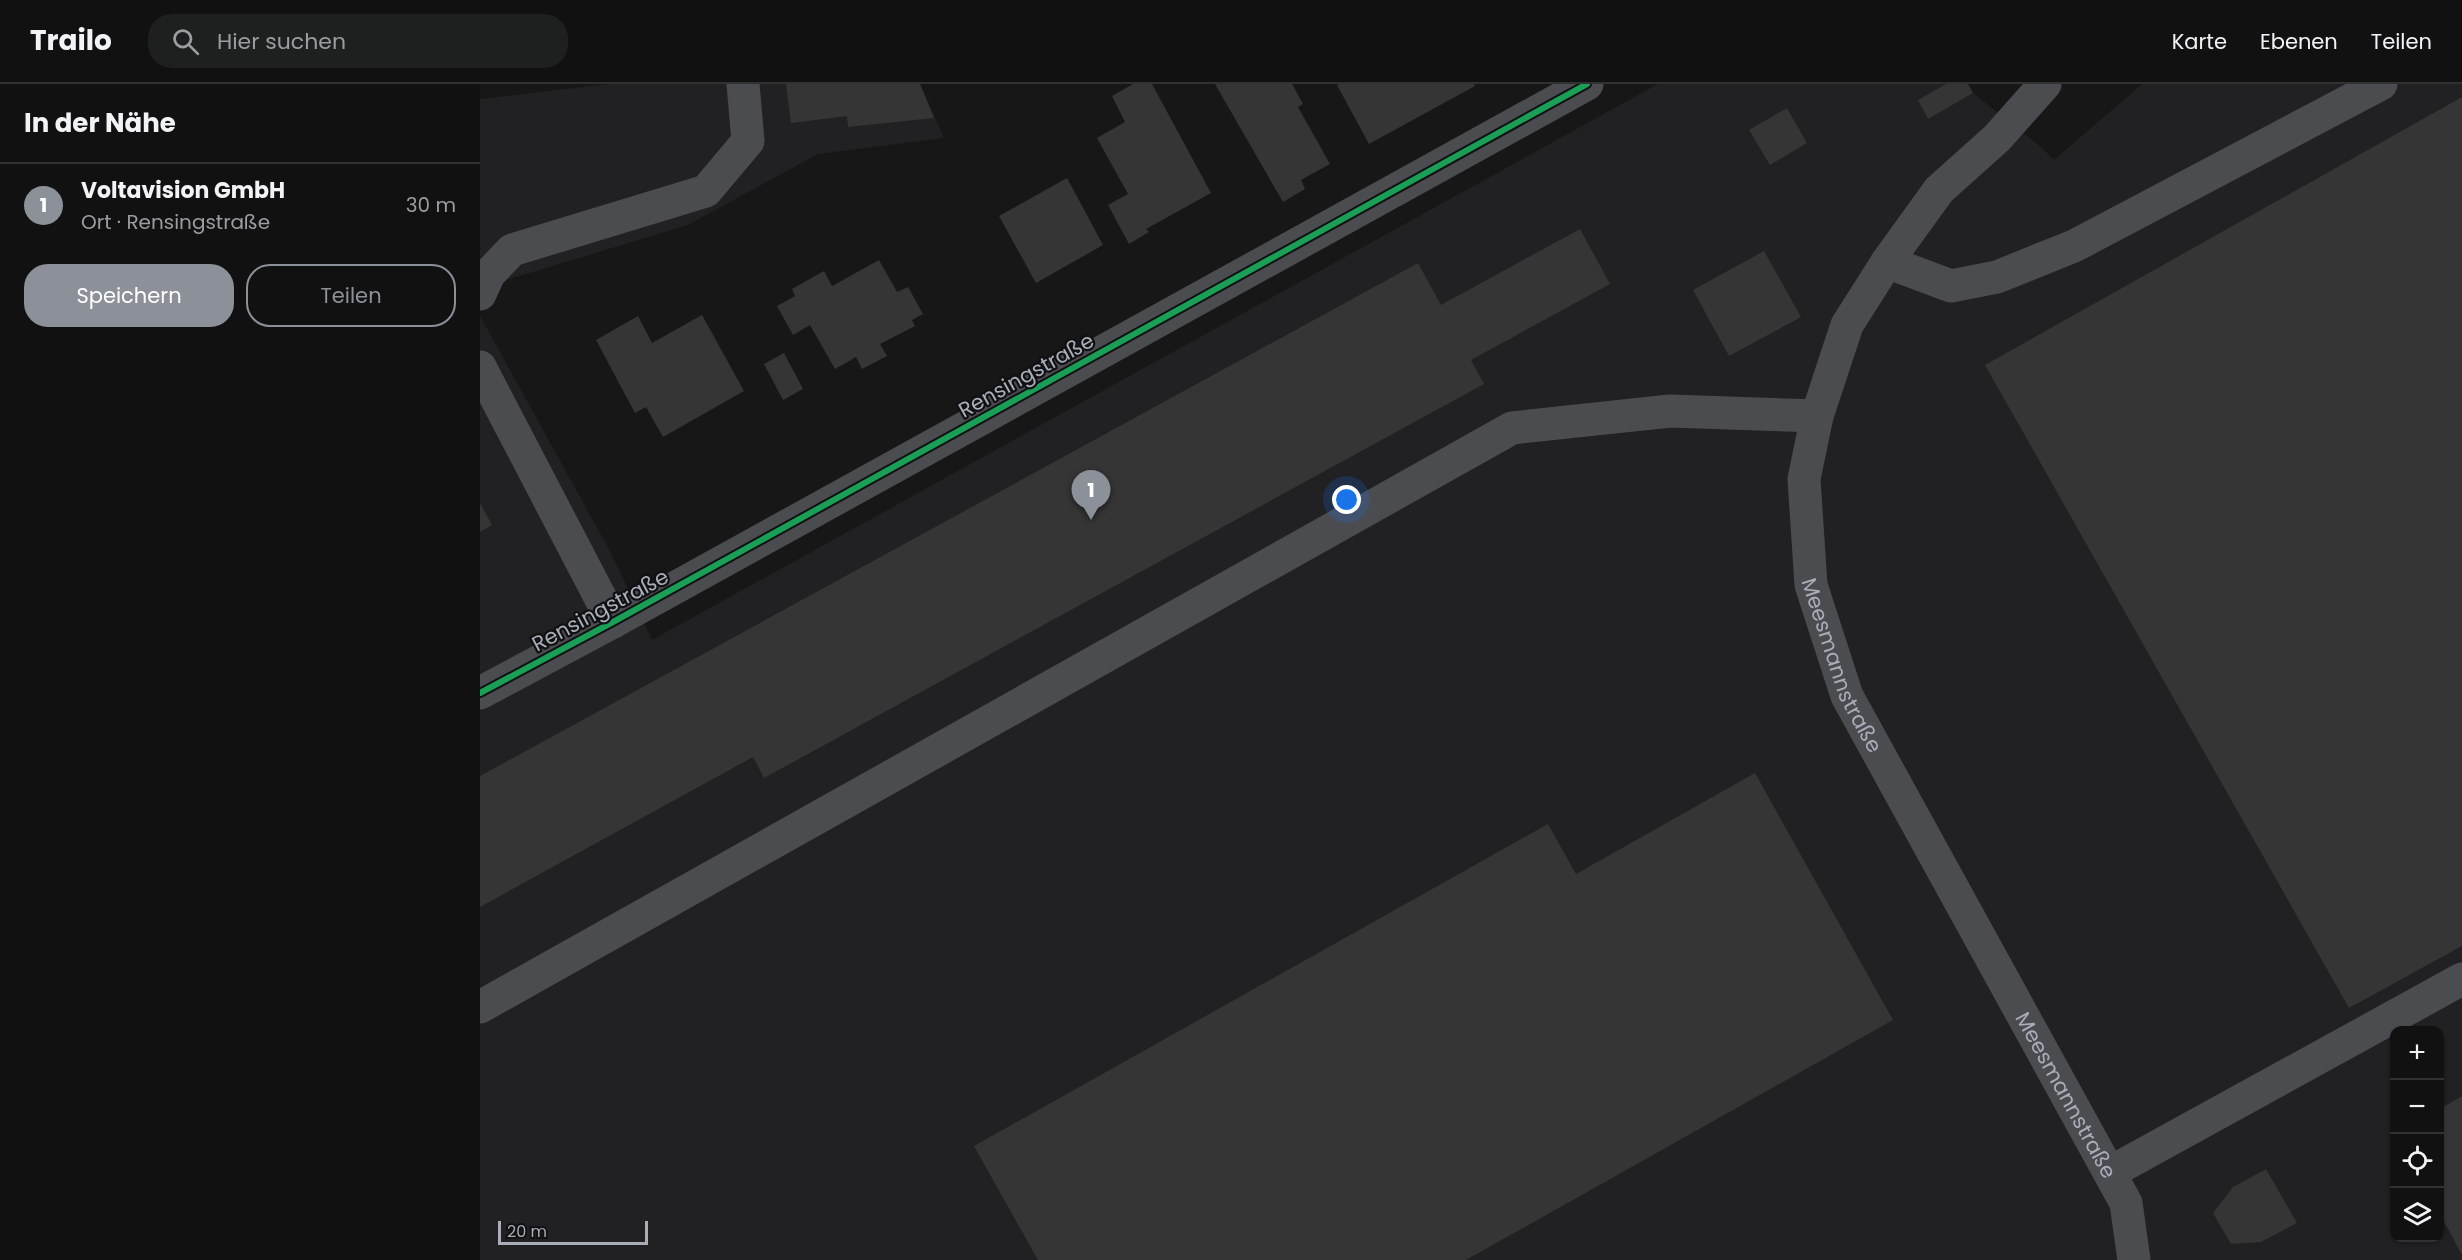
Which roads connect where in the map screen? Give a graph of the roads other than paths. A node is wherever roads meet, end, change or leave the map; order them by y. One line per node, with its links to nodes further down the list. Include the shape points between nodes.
1 (743, 84): 6 (street, via 748,141 706,191 512,250 489,274)
2 (1587, 84): 9 (street, Rensingstraße)
3 (2045, 84): 5 (street, Meesmannstraße, via 1997,138 1939,190)
4 (2381, 84): 5 (street, via 2074,246 1997,277 1951,286)
5 (1887, 262): 8 (street, Meesmannstraße, via 1847,325)
6 (480, 294)
7 (480, 367): 9 (street)
8 (1817, 416): 12 (street, via 1670,411 1512,428); 13 (street, Meesmannstraße, via 1804,480 1811,585 1847,696)
9 (613, 622): 10 (street, Rensingstraße)
10 (480, 693)
11 (2462, 979): 13 (street)
12 (480, 1006)
13 (2111, 1172): 14 (street, Meesmannstraße, via 2126,1203)
14 (2132, 1259)

